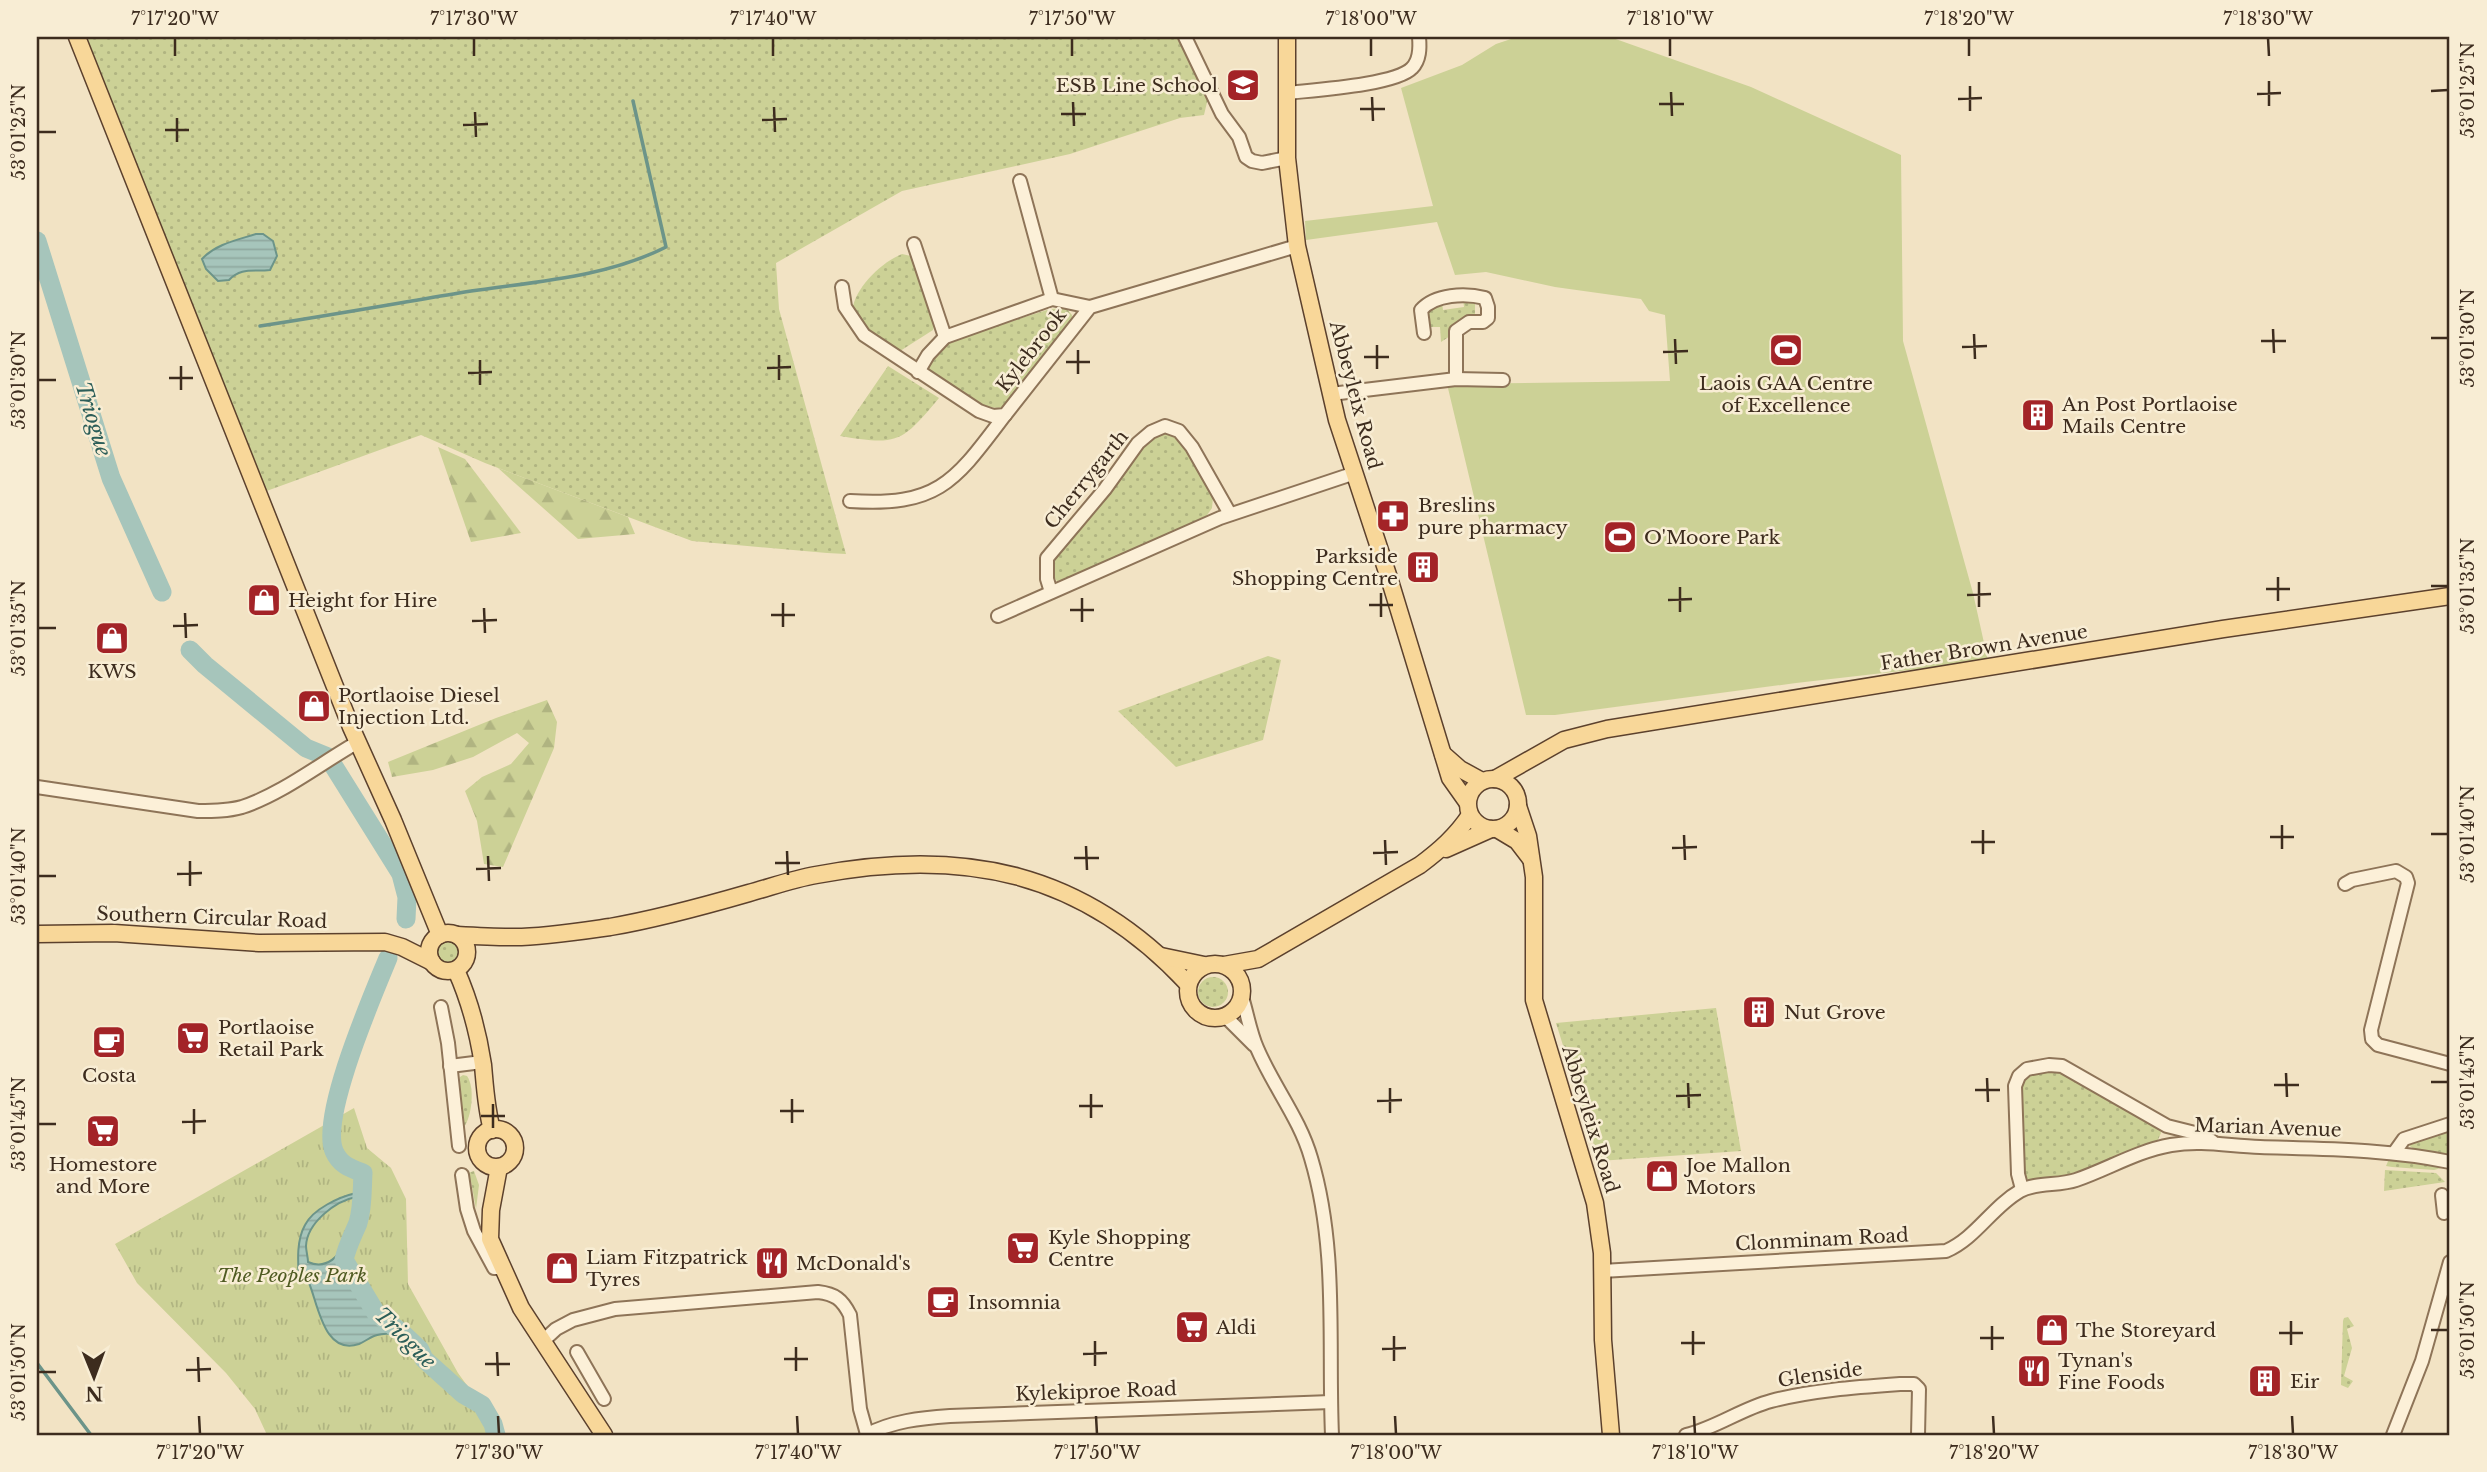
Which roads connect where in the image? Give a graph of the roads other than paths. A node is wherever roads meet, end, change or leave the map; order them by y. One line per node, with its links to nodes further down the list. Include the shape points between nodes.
1 (77, 37): 26 (main road)
2 (1185, 37): 6 (street, via 1246,157 1262,163)
3 (1287, 37): 5 (main road, Abbeyleix Road)
4 (1419, 37): 5 (street, via 1420,53 1412,69 1391,78)
5 (1287, 93): 6 (main road, Abbeyleix Road)
6 (1287, 158): 9 (main road, Abbeyleix Road)
7 (1020, 181): 11 (street)
8 (914, 244): 14 (street)
9 (1297, 246): 12 (street, Kylebrook); 18 (main road, Abbeyleix Road)
10 (842, 287): 15 (street, Kylebrook, via 845,307 864,335)
11 (1052, 299): 12 (street); 14 (street)
12 (1090, 307): 19 (street, Kylebrook)
13 (1424, 333): 16 (street, via 1421,310 1426,305 1455,296 1485,298 1488,318 1469,322 1457,331)
14 (945, 337): 15 (street)
15 (918, 372): 19 (street, Kylebrook, via 979,411)
16 (1456, 379): 17 (street); 18 (street)
17 (1503, 380)
18 (1331, 394): 20 (main road, Abbeyleix Road)
19 (1005, 415): 21 (street, via 964,467 941,486 909,500)
20 (1355, 473): 22 (street); 27 (main road, Abbeyleix Road)
21 (850, 501)
22 (1230, 514): 23 (street); 23 (street, Cherrygarth, via 1179,431 1165,426 1151,432 1047,558)
23 (1051, 592): 25 (street)
24 (2450, 596): 28 (main road, Father Brown Avenue, via 1607,729 1564,740)
25 (998, 616)
26 (358, 742): 30 (street, via 260,799 221,811); 38 (main road)
27 (1443, 754): 29 (main road, via 1460,769); 32 (main road, Abbeyleix Road, via 1450,778)
28 (1532, 760): 29 (main road, Father Brown Avenue); 31 (main road)
29 (1488, 780): 31 (main road, via 1507,783); 32 (main road, via 1472,790)
30 (37, 787)
31 (1517, 800): 33 (main road, via 1514,818); 35 (main road, Abbeyleix Road)
32 (1469, 808): 33 (main road, via 1478,825); 34 (main road, via 1457,833)
33 (1494, 829): 34 (main road); 35 (main road, via 1517,841)
34 (1437, 852): 43 (main road)
35 (1530, 858): 69 (main road, Abbeyleix Road, via 1535,900 1534,1000 1591,1188)
36 (2346, 884): 54 (street, via 2396,871 2406,877 2372,1039 2378,1045)
37 (37, 934): 40 (main road, Southern Circular Road, via 114,933)
38 (443, 937): 39 (main road); 40 (main road); 41 (main road, via 465,943); 44 (main road, via 429,953)
39 (511, 937): 41 (main road); 42 (main road, via 611,927 813,875 927,863 975,866 1051,888 1096,909)
40 (402, 947): 44 (main road)
41 (467, 953): 47 (main road)
42 (1161, 956): 45 (main road); 48 (main road)
43 (1258, 959): 46 (main road); 49 (main road)
44 (432, 962): 47 (main road, via 442,970)
45 (1204, 965): 46 (main road); 48 (main road)
46 (1224, 965): 49 (main road, via 1235,972)
47 (456, 970): 53 (main road, via 468,997)
48 (1188, 984): 51 (main road, via 1194,1009 1205,1017)
49 (1241, 990): 51 (main road, via 1236,1009); 52 (street)
50 (441, 1007): 55 (street)
51 (1225, 1016): 52 (street)
52 (1257, 1048): 75 (street, via 1293,1113 1321,1191 1327,1228)
53 (482, 1062): 55 (street); 58 (main road)
54 (2450, 1063)
55 (450, 1066): 61 (street)
56 (2450, 1124): 62 (street, via 2404,1139)
57 (2166, 1126): 59 (street); 60 (street); 66 (street, via 2062,1066 2028,1069 2019,1076 2014,1097)
58 (492, 1130): 64 (main road, via 480,1139 478,1154 488,1165); 64 (main road, via 508,1134 513,1142 512,1158)
59 (2212, 1142): 60 (street, Marian Avenue); 62 (street, Marian Avenue)
60 (2167, 1145): 66 (street, Marian Avenue, via 2075,1180)
61 (459, 1146)
62 (2395, 1153): 63 (street, Marian Avenue)
63 (2450, 1162)
64 (499, 1167): 68 (main road, via 490,1239)
65 (462, 1175): 68 (street, via 474,1231 494,1268)
66 (2022, 1189): 69 (street, Clonminam Road, via 1946,1251)
67 (2450, 1262): 82 (street, via 2423,1361)
68 (501, 1268): 70 (main road)
69 (1602, 1271): 79 (main road, Abbeyleix Road)
70 (543, 1341): 73 (main road); 77 (street, via 573,1320 615,1309 833,1293 844,1302 853,1325)
71 (577, 1352): 72 (street)
72 (593, 1381): 73 (street); 74 (street)
73 (578, 1396): 76 (main road)
74 (604, 1399)
75 (1331, 1402): 77 (street, Kylekiproe Road, via 950,1416 907,1421); 78 (street)
76 (597, 1433)
77 (866, 1435)
78 (1332, 1435)
79 (1611, 1435)
80 (1686, 1435): 81 (street, Glenside, via 1770,1401 1900,1384 1914,1384 1919,1389)
81 (1919, 1435)
82 (2393, 1435)

